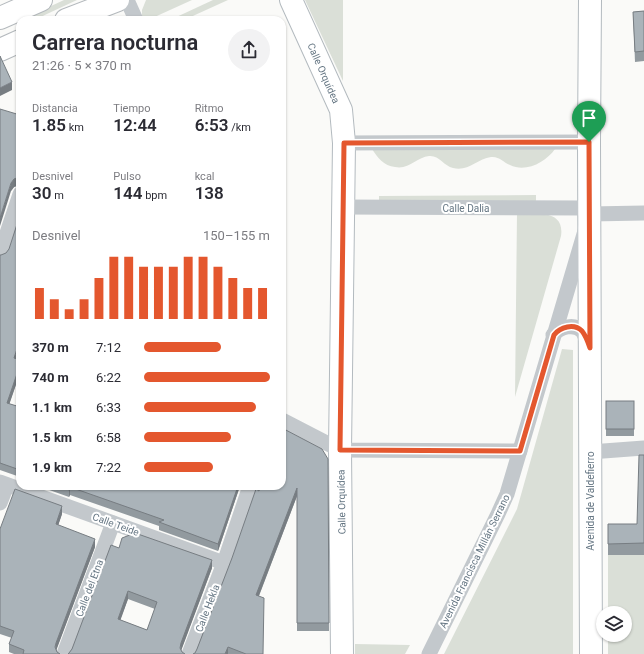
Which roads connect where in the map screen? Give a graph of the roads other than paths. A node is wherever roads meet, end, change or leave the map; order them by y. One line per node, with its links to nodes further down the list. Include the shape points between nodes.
1 (41, 0): 8 (main road)
2 (118, 0): 6 (main road)
3 (127, 0): 7 (street)
4 (291, 0): 12 (main road, Calle Orquídea, via 341,110)
5 (590, 0): 11 (main road, Avenida de Valdefierro)
6 (76, 16)
7 (134, 16)
8 (0, 18)
9 (16, 43): 10 (main road)
10 (0, 50)
11 (589, 142): 12 (street); 15 (main road, Avenida de Valdefierro)
12 (344, 143): 14 (main road, Calle Orquídea)
13 (16, 206): 17 (street)
14 (342, 207): 15 (street, Calle Dalia); 22 (main road, Calle Orquídea)
15 (589, 211): 16 (street, Calle Dalia); 18 (street, Avenida Francisca Millán Serrano); 19 (main road, Avenida de Valdefierro)
16 (644, 213)
17 (0, 254)
18 (554, 335): 19 (street, Avenida de Valdefierro, via 556,331 566,327 578,328); 23 (street, Avenida Francisca Millán Serrano)
19 (590, 348): 24 (main road, Avenida de Valdefierro)
20 (286, 422): 22 (street)
21 (644, 448): 24 (street)
22 (340, 450): 23 (street); 34 (main road, Calle Orquídea)
23 (520, 451): 35 (street, Avenida Francisca Millán Serrano, via 507,494)
24 (590, 452): 36 (main road, Avenida de Valdefierro)
25 (4, 484): 26 (street, Calle Teide); 29 (street)
26 (16, 488)
27 (21, 490): 30 (street, Calle Teide)
28 (249, 490): 31 (street, Calle Hekla)
29 (0, 503)
30 (114, 523): 31 (street, Calle Teide); 32 (street, Calle del Etna)
31 (224, 563): 33 (street, Calle Hekla)
32 (64, 654)
33 (189, 654)
34 (342, 654)
35 (429, 654)
36 (591, 654)

